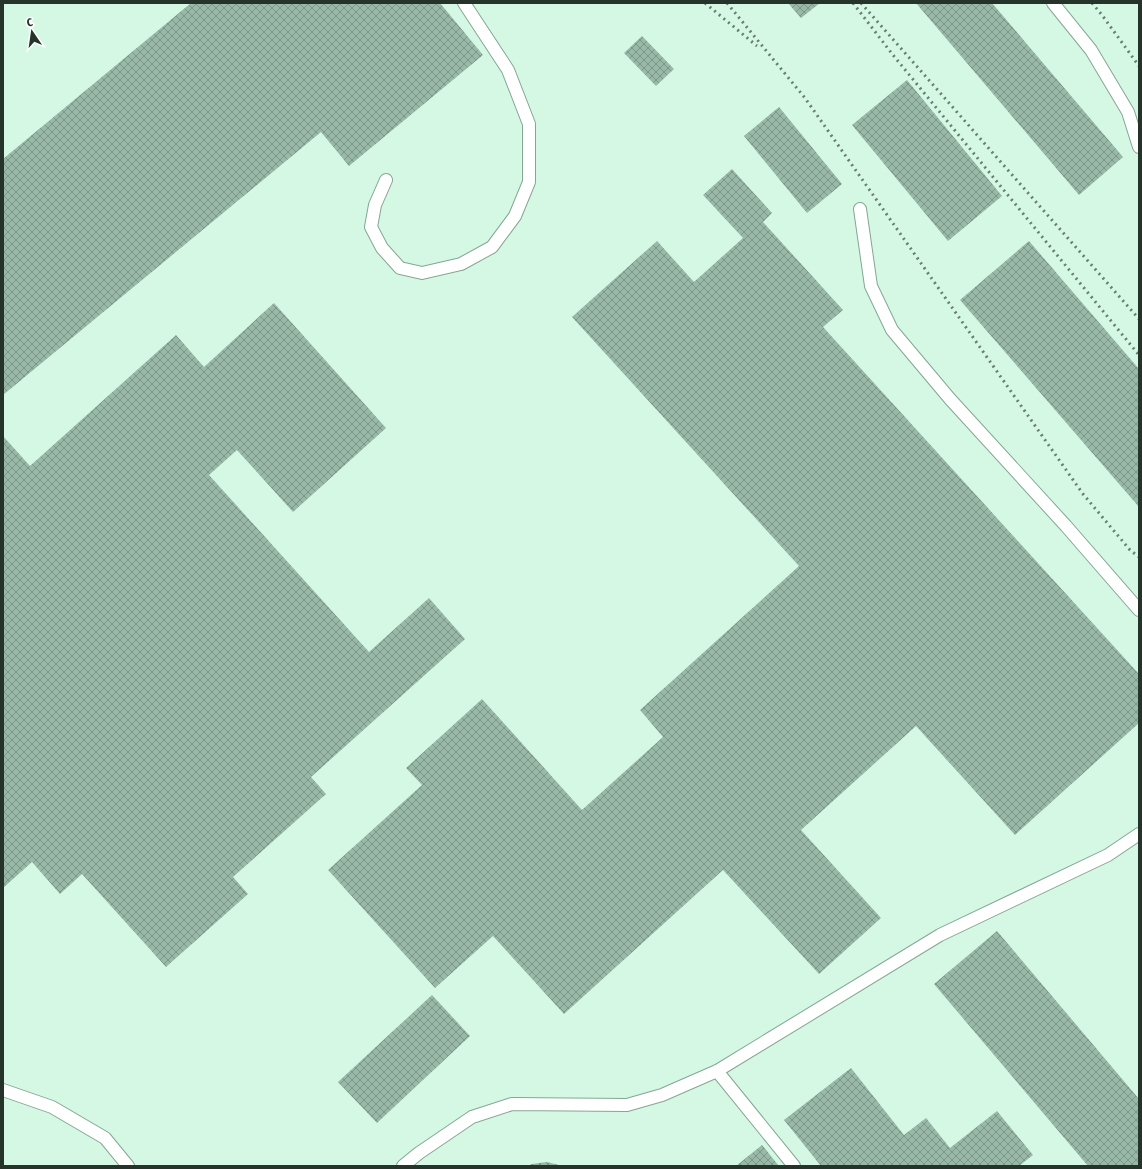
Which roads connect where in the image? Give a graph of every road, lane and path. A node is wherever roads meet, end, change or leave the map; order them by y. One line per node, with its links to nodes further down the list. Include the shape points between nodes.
1 (464, 3): 4 (lane, via 508,70 530,124 528,182 515,216 492,247 461,264 422,273 400,268 382,248 372,227 375,204)
2 (1053, 3): 3 (lane, via 1091,50 1128,112)
3 (1139, 147)
4 (386, 180)
5 (860, 209): 6 (lane, via 870,286 892,330 950,399)
6 (1139, 610)
7 (1139, 834): 8 (lane, via 1108,855 940,935)
8 (717, 1071): 11 (lane, via 662,1095 627,1105 512,1104 472,1117); 12 (lane)
9 (3, 1090): 10 (lane, via 52,1107 105,1138)
10 (128, 1166)
11 (403, 1166)
12 (794, 1166)

